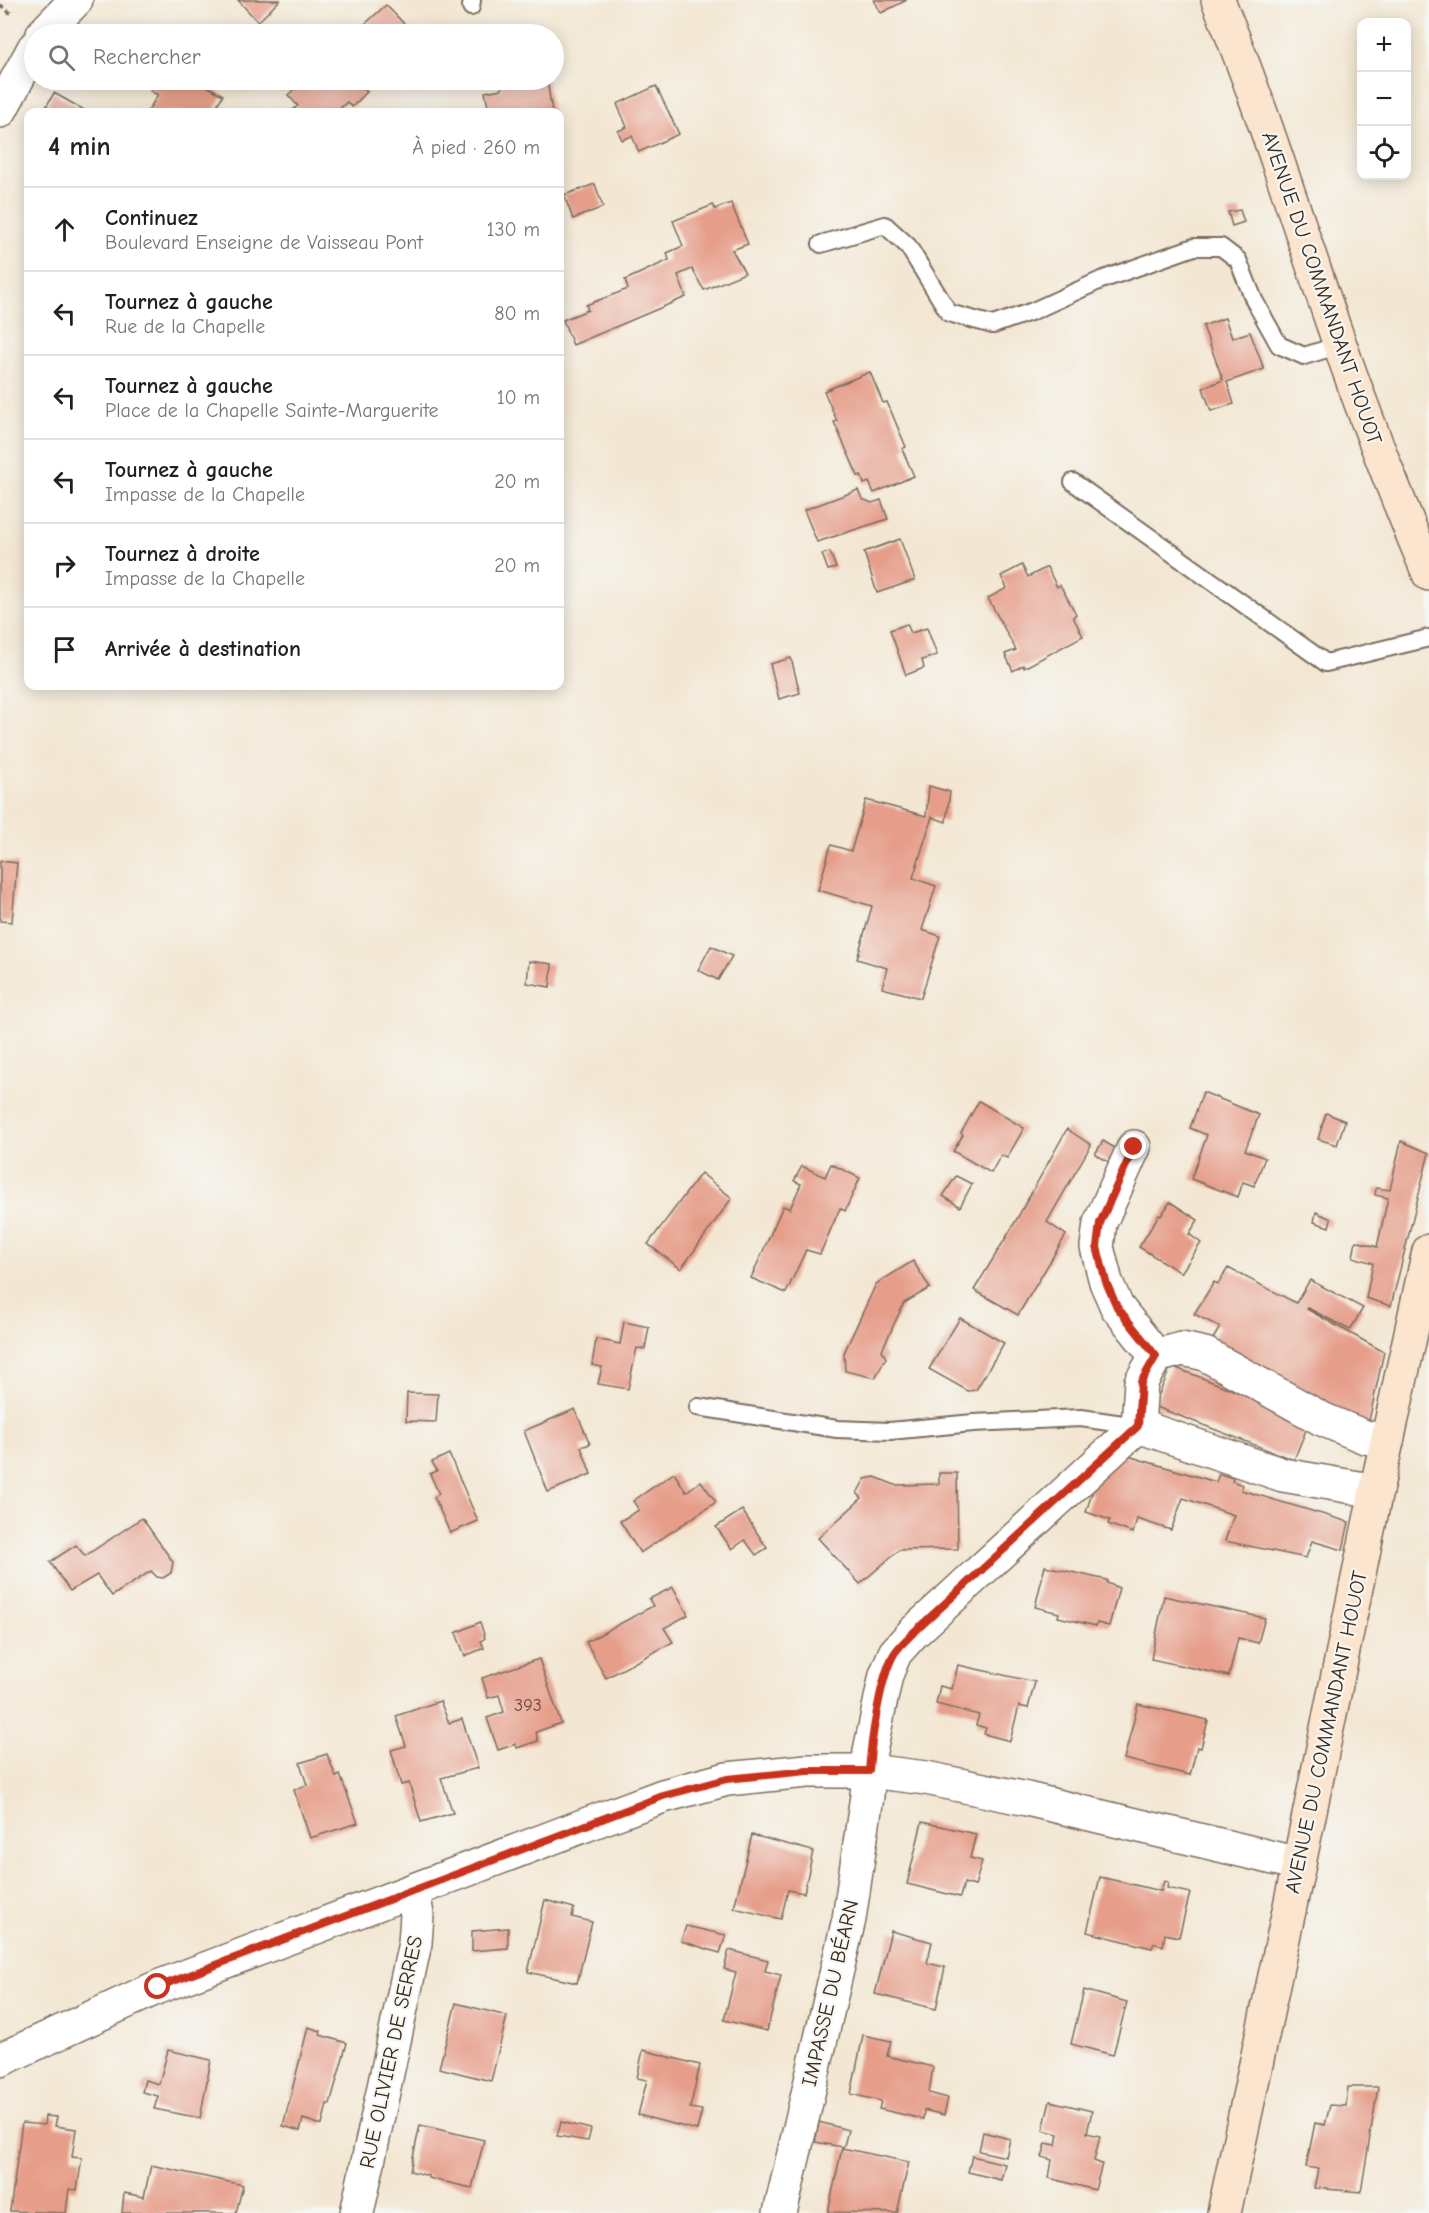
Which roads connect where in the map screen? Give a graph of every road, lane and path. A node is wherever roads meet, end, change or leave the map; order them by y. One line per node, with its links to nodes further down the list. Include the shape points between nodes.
1 (76, 0): 3 (street)
2 (1218, 0): 7 (main road, AVENUE DU COMMANDANT HOUOT, via 1244,62)
3 (53, 24)
4 (24, 67): 5 (street)
5 (0, 111)
6 (821, 244): 7 (lane, via 885,225 908,246 950,313 993,325 1194,247 1221,248 1238,260 1279,345 1304,356)
7 (1340, 345): 9 (main road, AVENUE DU COMMANDANT HOUOT)
8 (1072, 482): 10 (lane, via 1326,663)
9 (1429, 574)
10 (1429, 638)
11 (1134, 1147): 13 (street, via 1100,1223 1097,1247 1117,1307)
12 (1429, 1251): 16 (main road, AVENUE DU COMMANDANT HOUOT)
13 (1156, 1356): 15 (street, via 1141,1382); 16 (street, via 1182,1349 1205,1354 1322,1419 1365,1437)
14 (698, 1407): 15 (lane, via 837,1429 890,1431 1081,1418)
15 (1138, 1426): 17 (street, via 1283,1475); 18 (street, IMPASSE DU BÉARN, via 895,1653 886,1675)
16 (1387, 1441): 17 (main road, AVENUE DU COMMANDANT HOUOT)
17 (1376, 1491): 19 (main road, AVENUE DU COMMANDANT HOUOT)
18 (869, 1771): 19 (street, via 926,1778 1027,1799); 20 (street, via 807,1771 727,1779 663,1796); 23 (street, IMPASSE DU BÉARN, via 849,1919)
19 (1299, 1864): 24 (main road, AVENUE DU COMMANDANT HOUOT)
20 (413, 1891): 21 (street, via 158,1987); 22 (street, RUE OLIVIER DE SERRES, via 416,1943)
21 (0, 2060)
22 (357, 2213)
23 (780, 2213)
24 (1224, 2213)

